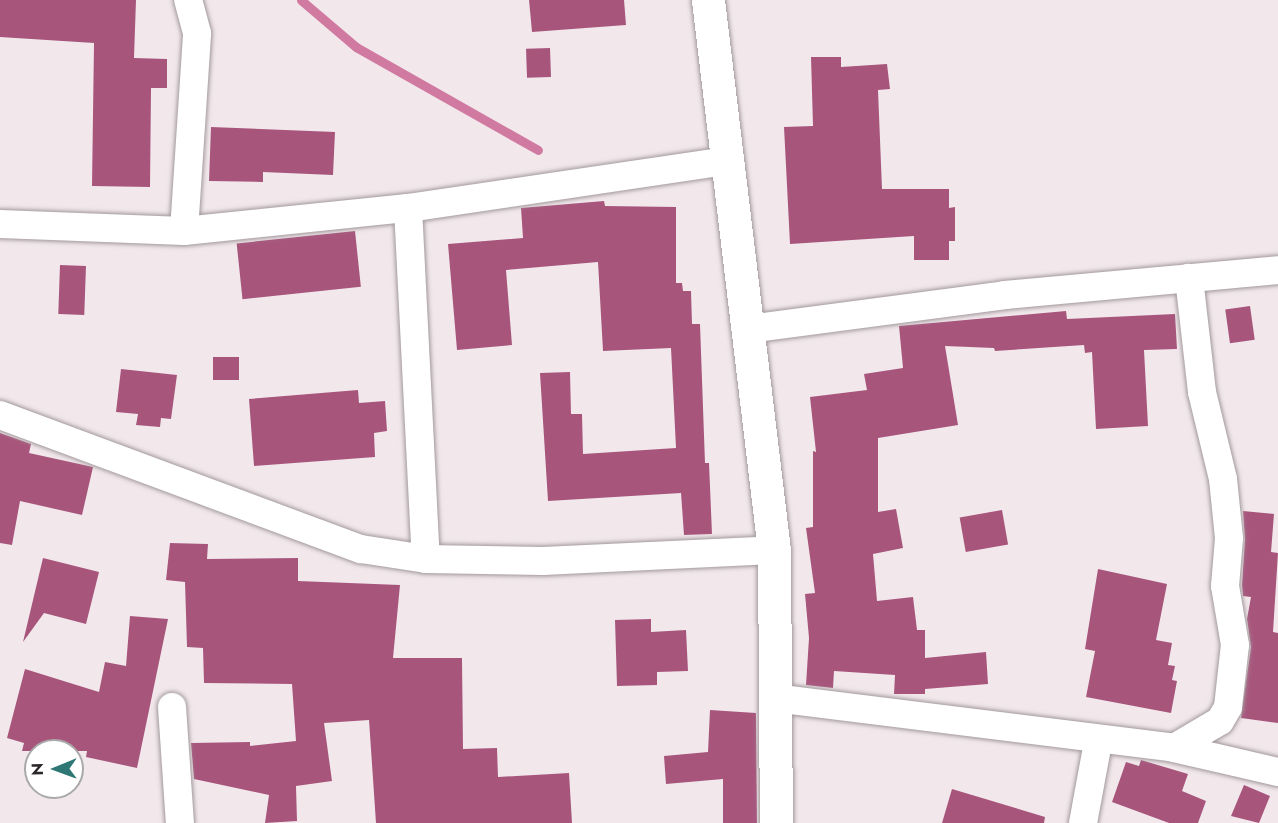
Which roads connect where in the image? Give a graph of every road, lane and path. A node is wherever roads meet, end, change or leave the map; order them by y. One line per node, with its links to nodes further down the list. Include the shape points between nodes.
1 (188, 0): 6 (street, via 197,33)
2 (708, 0): 3 (street)
3 (728, 161): 4 (street); 9 (street)
4 (408, 208): 6 (street); 12 (street)
5 (0, 224): 6 (street)
6 (184, 231)
7 (1278, 270): 8 (street)
8 (1188, 278): 9 (street, via 1005,295); 16 (street, via 1202,392 1223,479 1229,538 1225,586 1235,645 1228,706 1220,721)
9 (748, 329): 11 (street)
10 (0, 415): 12 (street, via 361,549)
11 (774, 550): 12 (street, via 543,561); 13 (street)
12 (426, 559)
13 (775, 698): 15 (street); 19 (street)
14 (172, 707): 18 (street)
15 (1098, 742): 16 (street); 20 (street)
16 (1174, 748): 17 (street)
17 (1278, 772)
18 (180, 823)
19 (776, 823)
20 (1083, 823)

